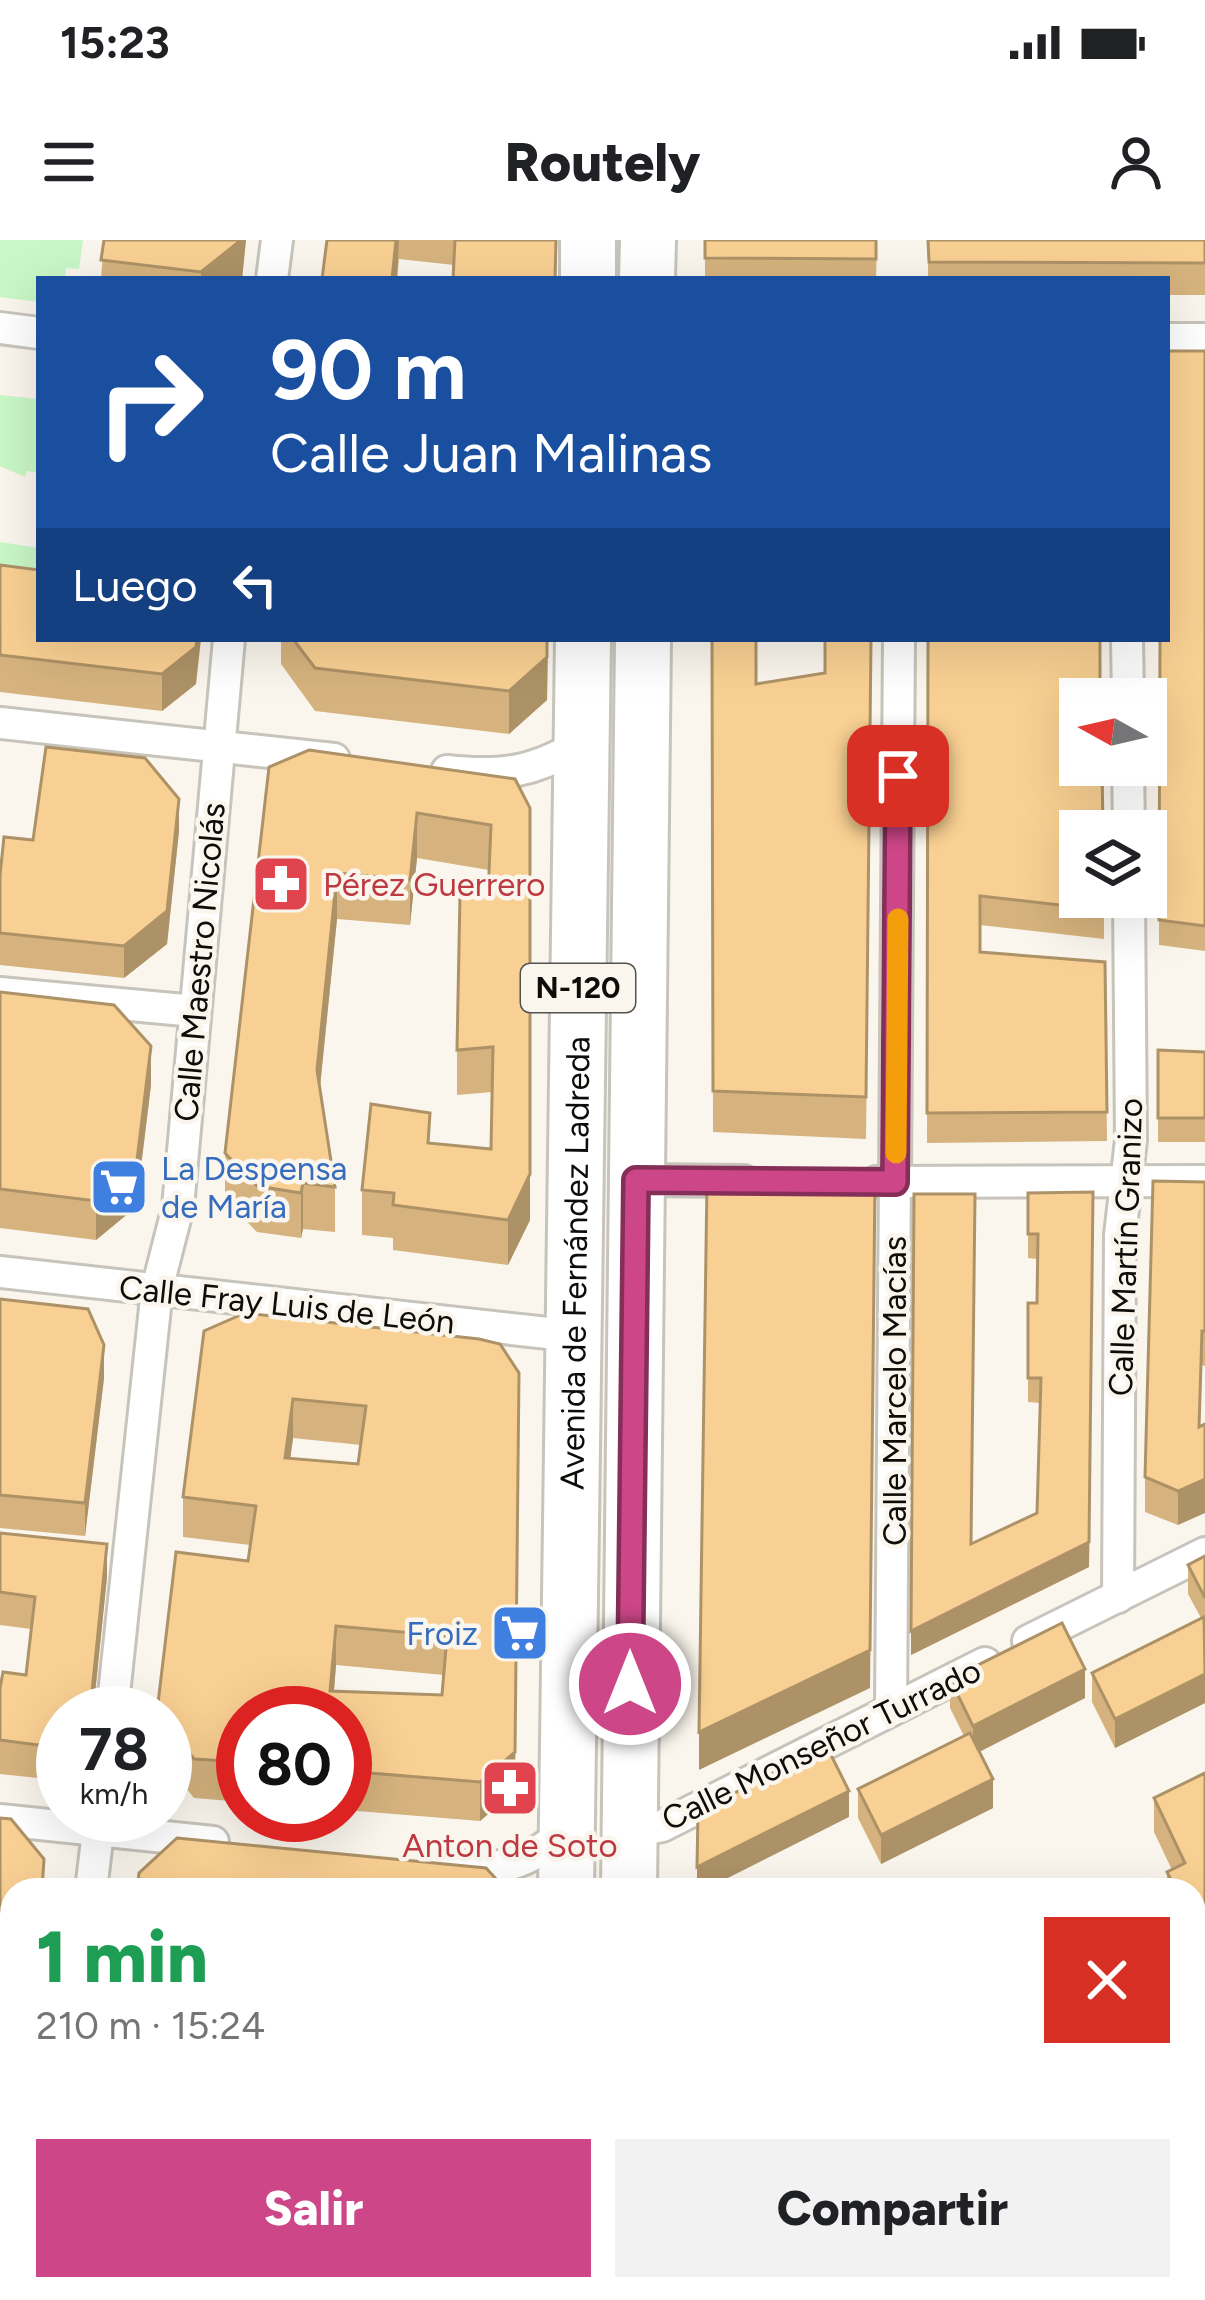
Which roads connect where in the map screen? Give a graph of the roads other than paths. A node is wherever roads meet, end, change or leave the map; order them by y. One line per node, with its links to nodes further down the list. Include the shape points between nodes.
1 (277, 240): 4 (street)
2 (588, 240): 5 (highway)
3 (648, 240): 6 (highway)
4 (272, 276)
5 (588, 276)
6 (647, 276)
7 (0, 328): 8 (street)
8 (36, 333)
9 (1170, 339): 10 (street)
10 (1205, 339)
11 (230, 642): 19 (street, Calle Maestro Nicolás)
12 (583, 642): 18 (highway, Avenida de Fernández Ladreda / N-120)
13 (643, 642): 25 (highway, Avenida de Fernández Ladreda / N-120)
14 (899, 642): 30 (street, Calle Marcelo Macías)
15 (1127, 642): 16 (street)
16 (1128, 678)
17 (0, 723): 19 (street)
18 (582, 743): 21 (street, via 543,767 499,776); 33 (highway, Avenida de Fernández Ladreda / N-120)
19 (216, 747): 20 (street); 24 (street, Calle Maestro Nicolás)
20 (357, 761)
21 (405, 766)
22 (1129, 918): 29 (street, Calle Martín Granizo, via 1132,1140)
23 (0, 992): 24 (street)
24 (195, 1011): 32 (street, Calle Maestro Nicolás, via 178,1207)
25 (636, 1180): 27 (street); 43 (highway, Avenida de Fernández Ladreda / N-120)
26 (1205, 1180): 29 (street)
27 (766, 1181)
28 (852, 1181): 30 (street)
29 (1124, 1181): 30 (street); 37 (street, Calle Martín Granizo)
30 (895, 1182): 39 (street, Calle Marcelo Macías)
31 (0, 1272): 32 (street, Calle Fray Luis de León)
32 (157, 1289): 33 (street, Calle Fray Luis de León); 36 (street, Calle Maestro Nicolás)
33 (575, 1336): 42 (highway, Avenida de Fernández Ladreda / N-120)
34 (1205, 1553): 37 (street, Calle Monseñor Turrado)
35 (95, 1557): 36 (street)
36 (130, 1560): 38 (street, Calle Maestro Nicolás)
37 (1118, 1597): 39 (street, Calle Monseñor Turrado)
38 (115, 1686)
39 (891, 1710): 43 (street, Calle Monseñor Turrado, via 662,1826)
40 (0, 1820): 41 (street)
41 (36, 1821)
42 (566, 1831): 47 (street, via 530,1860 490,1870); 49 (highway, Avenida de Fernández Ladreda / N-120)
43 (629, 1833): 50 (highway, Avenida de Fernández Ladreda / N-120)
44 (192, 1836): 46 (street)
45 (97, 1842): 48 (street)
46 (255, 1846)
47 (420, 1863)
48 (93, 1878)
49 (566, 1878)
50 (629, 1878)

